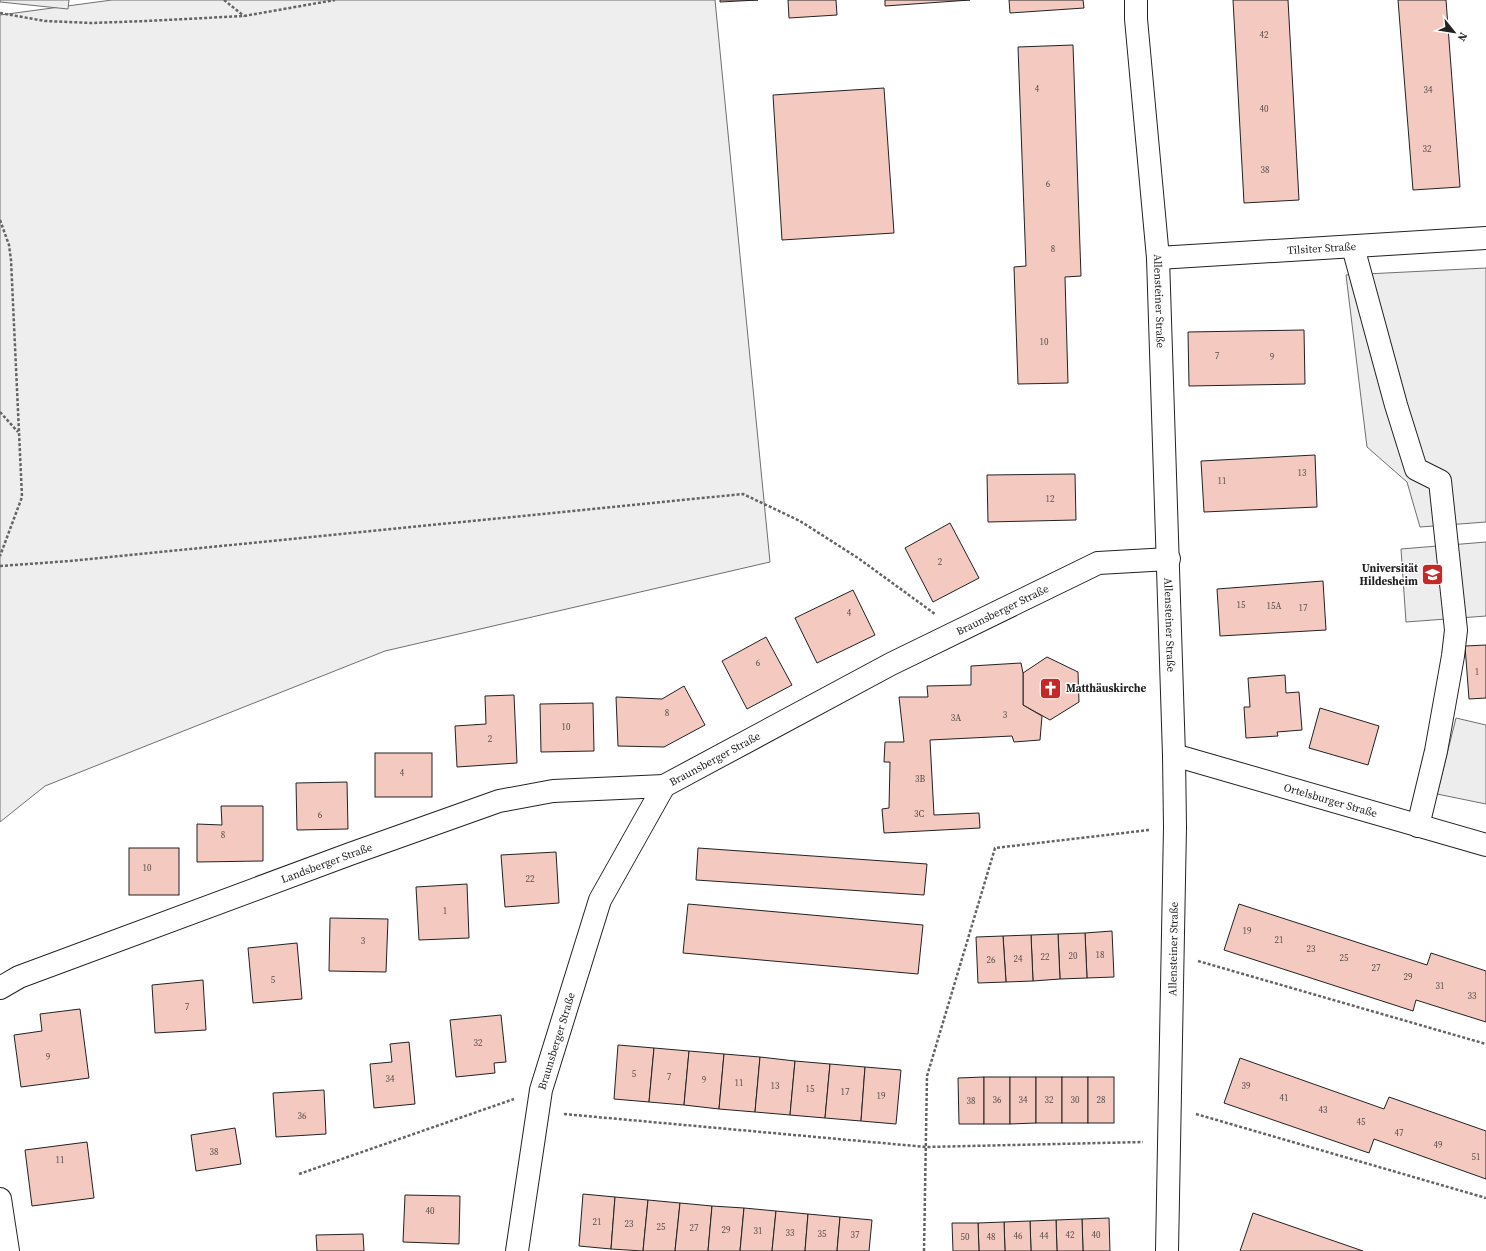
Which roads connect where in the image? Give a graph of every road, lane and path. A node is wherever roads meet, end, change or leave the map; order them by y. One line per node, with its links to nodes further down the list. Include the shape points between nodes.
1 (224, 0): 5 (path)
2 (336, 0): 5 (path)
3 (1136, 0): 9 (street, Allensteiner Straße)
4 (0, 13): 5 (path, via 45,21 92,23)
5 (244, 16)
6 (0, 220): 11 (path, via 9,245 11,260)
7 (1486, 238): 8 (street, Tilsiter Straße)
8 (1353, 247): 9 (street, Tilsiter Straße); 18 (street, via 1416,468 1440,481 1456,630 1436,751)
9 (1158, 258): 13 (street, Allensteiner Straße)
10 (0, 412): 11 (path)
11 (19, 432): 12 (path, via 22,497)
12 (0, 556)
13 (1169, 559): 15 (street, Braunsberger Straße, via 1098,563); 16 (street, Allensteiner Straße)
14 (0, 566): 15 (path, via 743,494 800,521 846,550)
15 (957, 631): 17 (street, Braunsberger Straße)
16 (1174, 755): 18 (street, Ortelsburger Straße); 19 (street, Allensteiner Straße)
17 (664, 786): 22 (street, Landsberger Straße, via 553,792 499,801 19,977); 24 (street, Braunsberger Straße, via 600,900)
18 (1418, 826): 20 (street, Ortelsburger Straße)
19 (1175, 827): 21 (street, Allensteiner Straße); 28 (path, via 995,848 927,1076)
20 (1486, 846)
21 (1172, 954): 23 (path); 25 (street, Allensteiner Straße)
22 (0, 988)
23 (1486, 1044)
24 (541, 1090): 26 (street, Braunsberger Straße); 29 (path)
25 (1170, 1107): 27 (street, Allensteiner Straße); 30 (path)
26 (537, 1112): 28 (path); 33 (street, Braunsberger Straße)
27 (1170, 1142): 28 (path); 35 (street, Allensteiner Straße)
28 (926, 1147): 34 (path)
29 (299, 1174)
30 (1486, 1198)
31 (0, 1199): 32 (street)
32 (8, 1251)
33 (517, 1251)
34 (924, 1251)
35 (1167, 1251)

